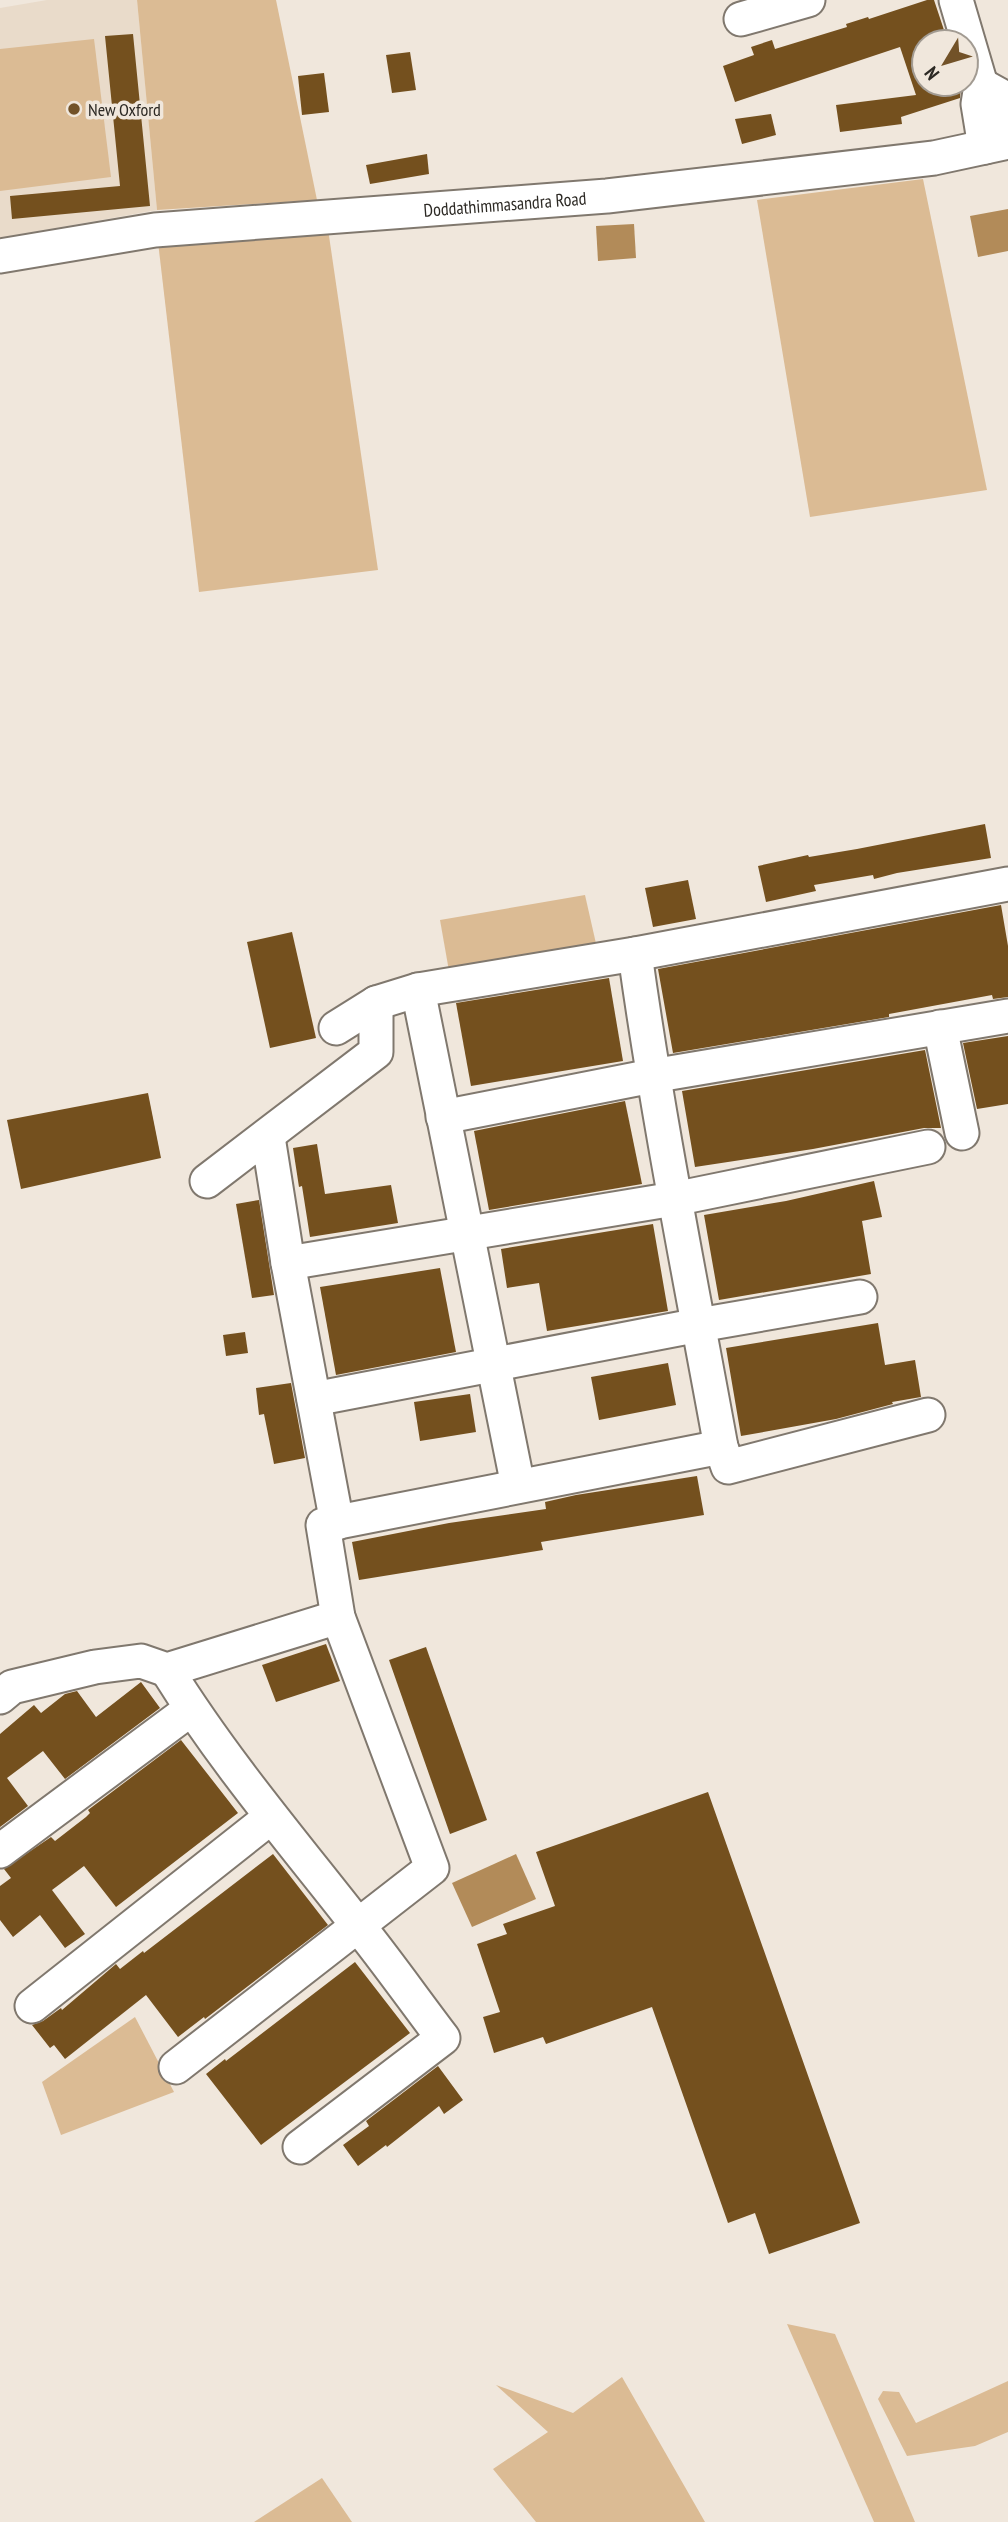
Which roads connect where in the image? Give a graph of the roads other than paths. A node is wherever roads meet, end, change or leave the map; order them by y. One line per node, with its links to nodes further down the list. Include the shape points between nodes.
1 (807, 0): 3 (street)
2 (956, 0): 4 (street, via 981,85 978,104)
3 (741, 19)
4 (1000, 137): 5 (street, Doddathimmasandra Road, via 934,158 607,196 155,230)
5 (0, 256)
6 (1008, 884): 7 (street)
7 (635, 954): 8 (street); 13 (street)
8 (418, 990): 9 (street); 14 (street)
9 (376, 1003): 12 (street); 16 (street, via 376,1052)
10 (1008, 1016): 11 (street)
11 (940, 1027): 13 (street); 15 (street)
12 (336, 1028)
13 (652, 1076): 14 (street); 19 (street)
14 (443, 1117): 20 (street)
15 (962, 1133)
16 (268, 1137): 18 (street); 21 (street)
17 (928, 1147): 19 (street)
18 (207, 1181)
19 (674, 1199): 20 (street); 23 (street)
20 (466, 1233): 21 (street); 24 (street)
21 (288, 1263): 25 (street)
22 (860, 1297): 23 (street)
23 (699, 1325): 24 (street); 27 (street)
24 (494, 1366): 25 (street); 28 (street)
25 (314, 1399): 29 (street)
26 (928, 1415): 27 (street, via 728,1467)
27 (722, 1447): 28 (street)
28 (518, 1486): 29 (street)
29 (337, 1523): 30 (street, via 323,1525)
30 (338, 1617): 31 (street); 36 (street, via 432,1868)
31 (167, 1670): 32 (street, via 141,1661 95,1667 12,1687); 33 (street)
32 (0, 1696)
33 (191, 1709): 34 (street); 35 (street)
34 (271, 1817): 36 (street); 37 (street)
35 (0, 1852)
36 (358, 1926): 38 (street); 39 (street, via 443,2038)
37 (32, 2006)
38 (176, 2067)
39 (300, 2147)

